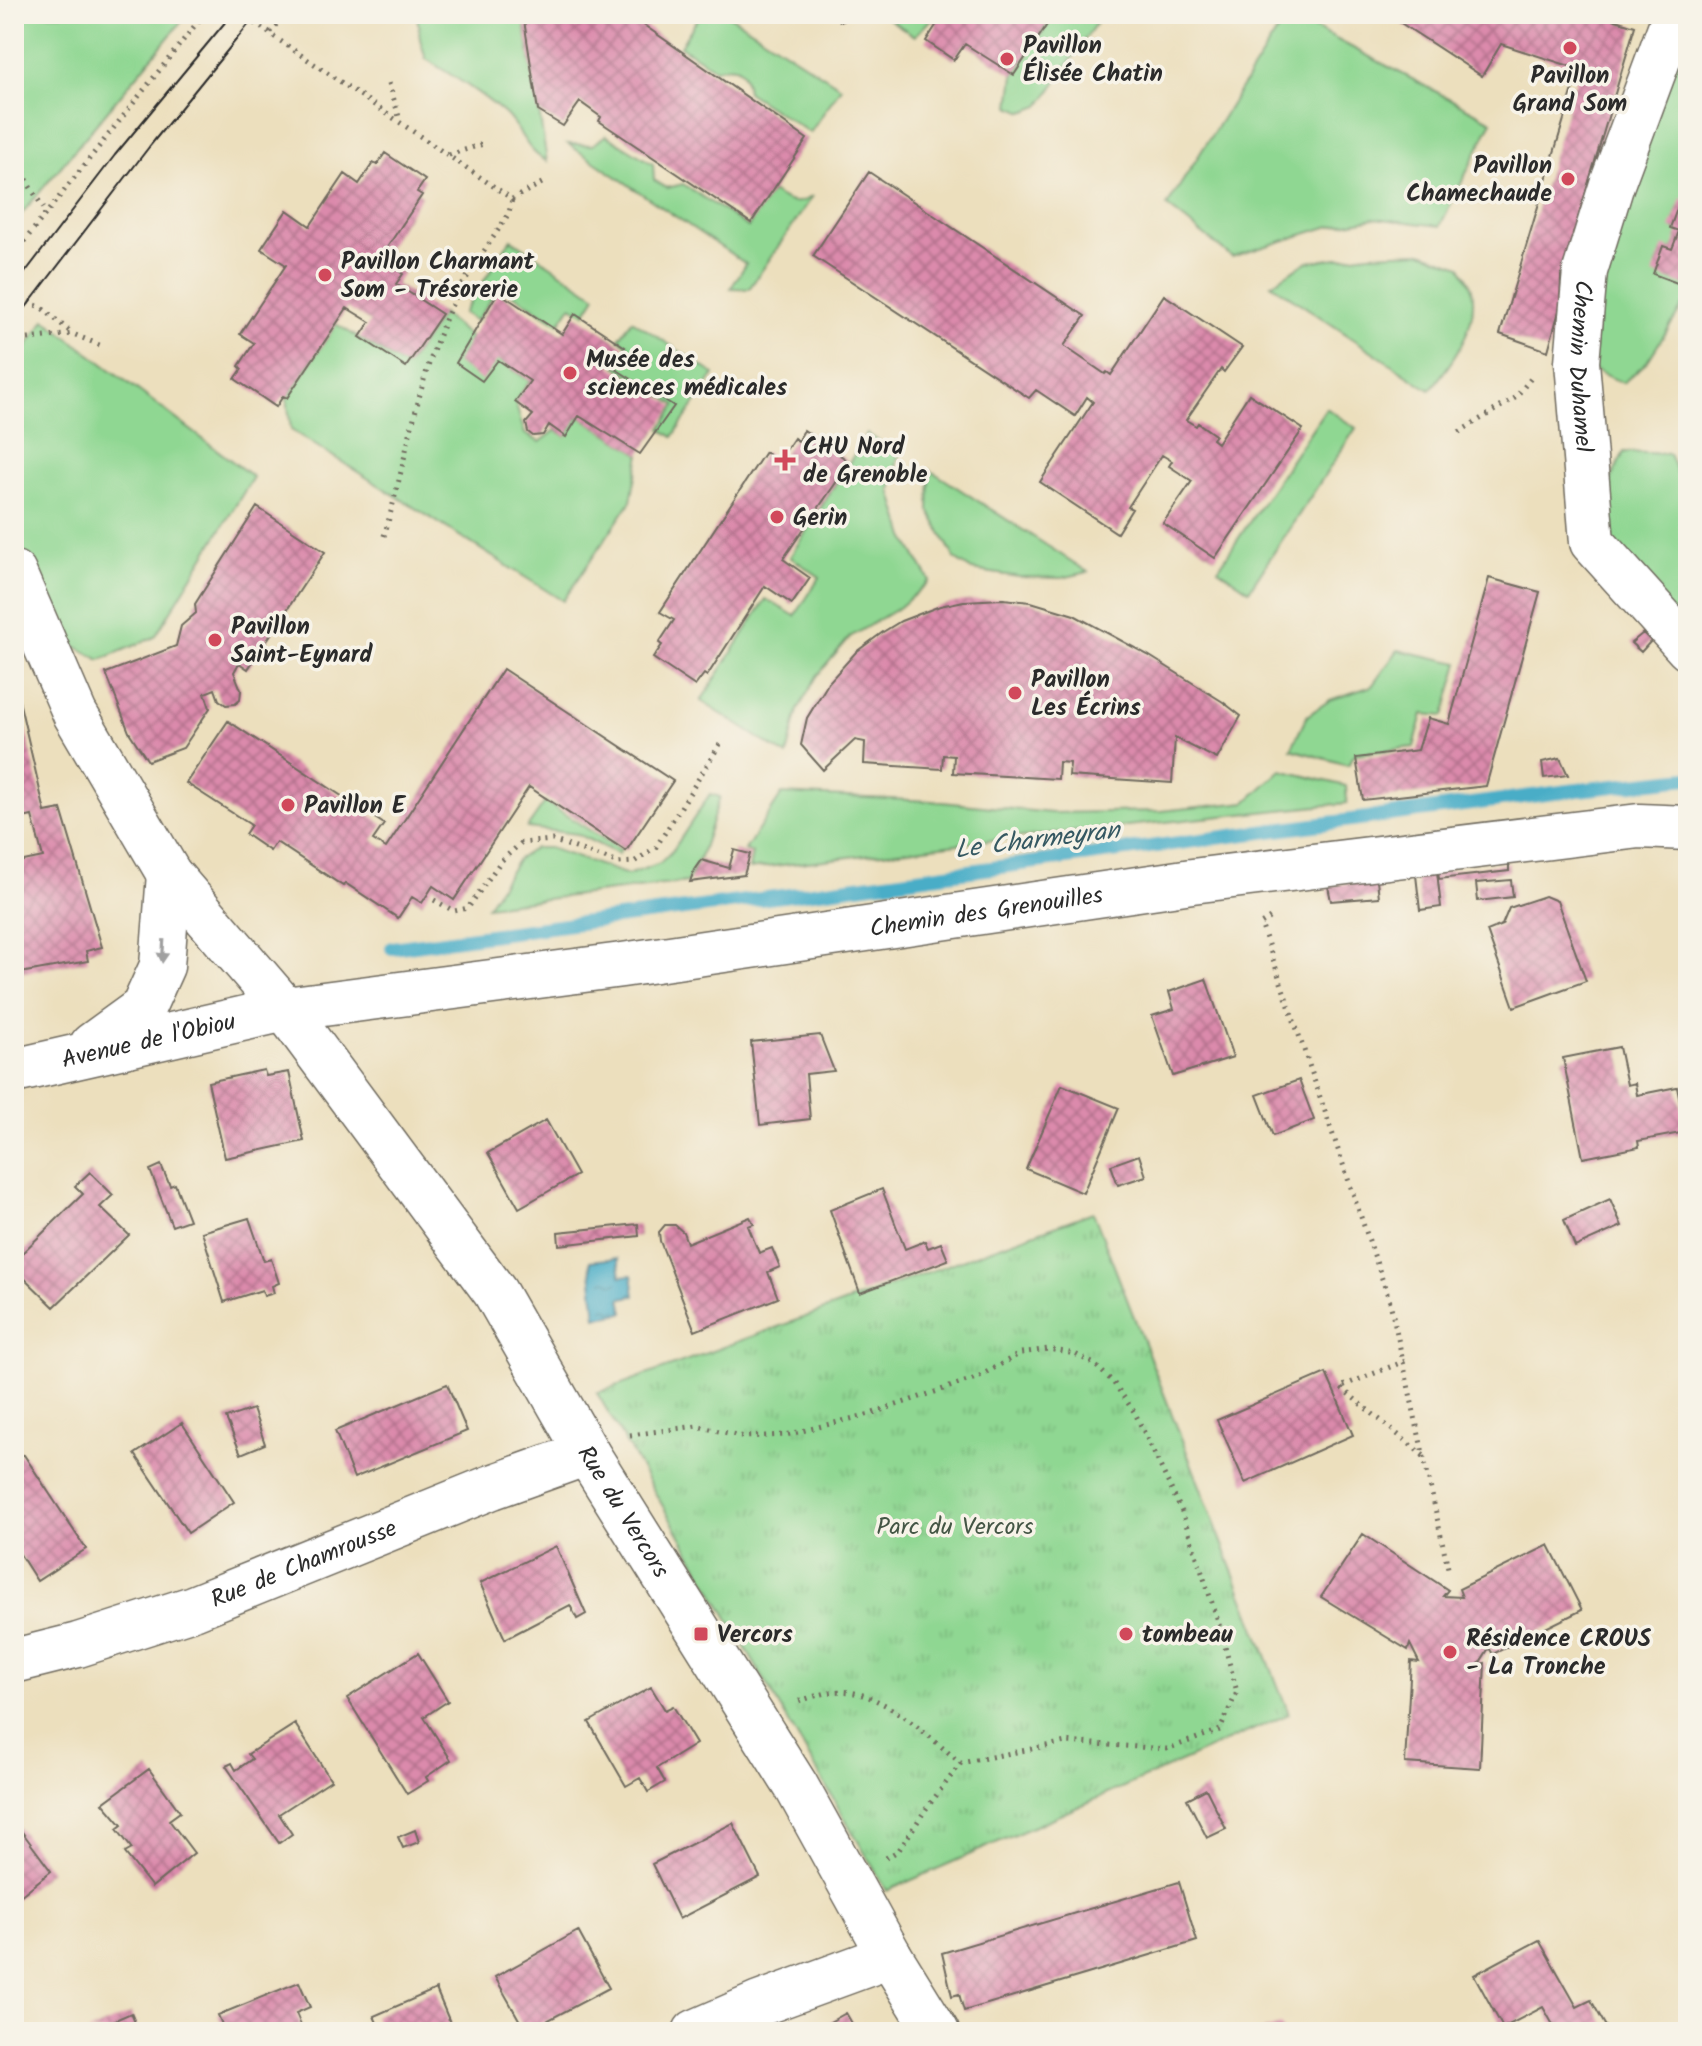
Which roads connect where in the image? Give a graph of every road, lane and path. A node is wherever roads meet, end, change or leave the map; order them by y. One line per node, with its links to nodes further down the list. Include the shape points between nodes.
1 (204, 14): 15 (path)
2 (241, 14): 7 (path)
3 (285, 14): 7 (path)
4 (842, 14): 6 (path)
5 (1675, 14): 21 (street, Chemin Duhamel, via 1585,271)
6 (841, 22)
7 (270, 32): 9 (path)
8 (389, 83): 9 (path)
9 (400, 123): 12 (path)
10 (14, 141): 15 (path, via 29,185)
11 (483, 144): 12 (path)
12 (448, 155): 14 (path)
13 (542, 183): 14 (path)
14 (512, 199): 23 (path, via 509,213 451,306 418,399)
15 (46, 212): 16 (path)
16 (14, 254)
17 (14, 295): 18 (path, via 42,308)
18 (73, 334): 19 (path); 20 (path)
19 (20, 340)
20 (102, 346)
21 (1577, 362): 22 (path, via 1546,361 1515,398); 25 (street, Chemin Duhamel, via 1592,542)
22 (1459, 432)
23 (384, 536)
24 (14, 573): 28 (street, Rue du Vercors, via 75,714)
25 (1688, 648)
26 (722, 741): 29 (path, via 656,847 634,862 619,863 552,840 521,843 501,861 468,908 454,911)
27 (1688, 828): 31 (street, Chemin des Grenouilles, via 1639,826 1192,881)
28 (169, 874): 31 (street, Rue du Vercors); 32 (street, one-way to 32, via 162,966 143,1008)
29 (434, 900)
30 (1279, 911): 34 (path, via 1261,924 1390,1302)
31 (285, 1009): 32 (street, Avenue de l'Obiou); 36 (street, Rue du Vercors, via 495,1292)
32 (80, 1054): 33 (street, Avenue de l'Obiou)
33 (14, 1071)
34 (1405, 1361): 35 (path); 35 (path, via 1340,1387)
35 (1424, 1456): 37 (path)
36 (591, 1458): 38 (street, Rue de Chamrousse, via 492,1487 193,1608); 39 (street, Rue du Vercors); 40 (path, via 617,1448 622,1436 697,1426 745,1437 786,1435 870,1414 976,1378 1021,1353 1048,1349 1094,1364 1135,1413 1182,1512 1237,1692 1220,1730 1167,1749 1066,1742)
37 (1448, 1568)
38 (14, 1661)
39 (757, 1724): 40 (path, via 794,1702 834,1691 855,1694 891,1707); 41 (street, Rue du Vercors)
40 (961, 1763): 41 (path, via 899,1850)
41 (847, 1880): 42 (street, Rue du Vercors)
42 (890, 1956): 43 (street); 44 (street, Rue du Vercors)
43 (695, 2032)
44 (937, 2032)

